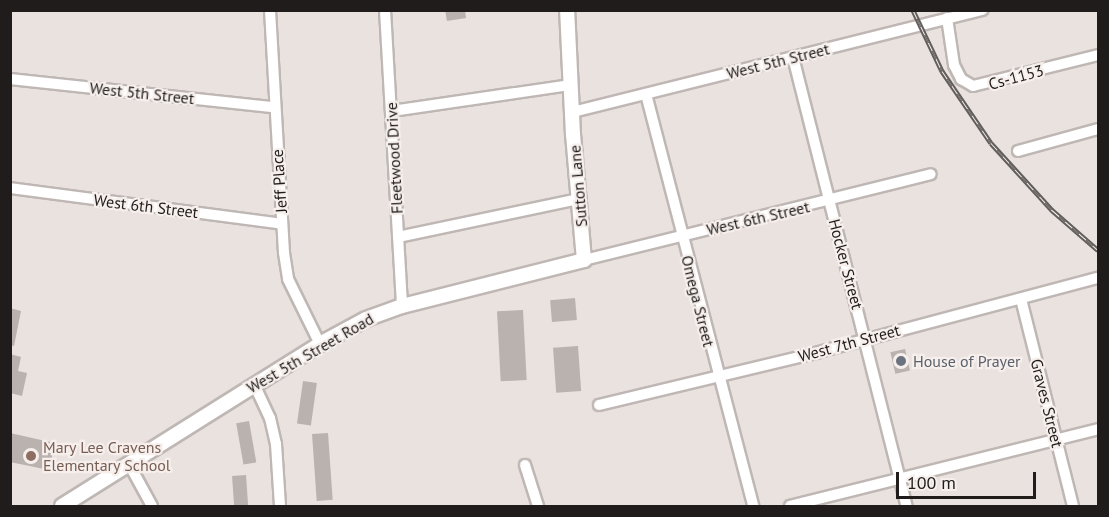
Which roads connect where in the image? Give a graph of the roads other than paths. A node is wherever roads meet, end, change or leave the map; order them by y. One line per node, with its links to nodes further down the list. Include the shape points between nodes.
1 (270, 10): 11 (street, Jeff Place)
2 (385, 10): 12 (street, Fleetwood Drive)
3 (567, 10): 9 (street)
4 (982, 10): 5 (street, West 5th Street)
5 (947, 18): 6 (street, Cs-1153, via 954,65 961,79 973,86); 7 (street, West 5th Street)
6 (1098, 55)
7 (793, 57): 10 (street, West 5th Street); 19 (street, Hocker Street)
8 (10, 79): 11 (street, West 5th Street)
9 (572, 85): 12 (street); 13 (street, Sutton Lane)
10 (646, 94): 13 (street, West 5th Street); 21 (street, Omega Street)
11 (274, 107): 20 (street, Jeff Place)
12 (392, 111): 22 (street, Fleetwood Drive)
13 (573, 112): 18 (street, Sutton Lane)
14 (1098, 129): 15 (street)
15 (1018, 151)
16 (931, 174): 19 (street, West 6th Street)
17 (10, 188): 20 (street, West 6th Street)
18 (579, 199): 22 (street); 23 (street, Sutton Lane)
19 (829, 200): 21 (street, West 6th Street); 27 (street, Hocker Street)
20 (282, 224): 28 (street, Jeff Place, via 288,279)
21 (682, 236): 23 (street, West 6th Street); 29 (street, Omega Street)
22 (398, 237): 26 (street, Fleetwood Drive)
23 (584, 260): 26 (street, West 5th Street Road)
24 (1098, 278): 25 (street, West 7th Street)
25 (1021, 299): 27 (street, West 7th Street); 33 (street, Graves Street)
26 (402, 306): 28 (street, West 5th Street Road, via 366,319)
27 (865, 339): 29 (street, West 7th Street); 36 (street, Hocker Street)
28 (320, 344): 30 (street, West 5th Street Road)
29 (717, 375): 31 (street, West 7th Street); 41 (street, Omega Street)
30 (254, 384): 34 (street, West 5th Street Road); 39 (street, via 270,418 276,444)
31 (599, 405)
32 (1098, 429): 33 (street)
33 (1056, 440): 36 (street); 44 (street, Graves Street)
34 (129, 464): 37 (street, West 5th Street Road); 38 (street)
35 (525, 465): 40 (street)
36 (900, 479): 42 (street); 43 (street, Hocker Street)
37 (62, 507)
38 (152, 507)
39 (280, 507)
40 (538, 507)
41 (753, 507)
42 (790, 507)
43 (907, 507)
44 (1073, 507)

